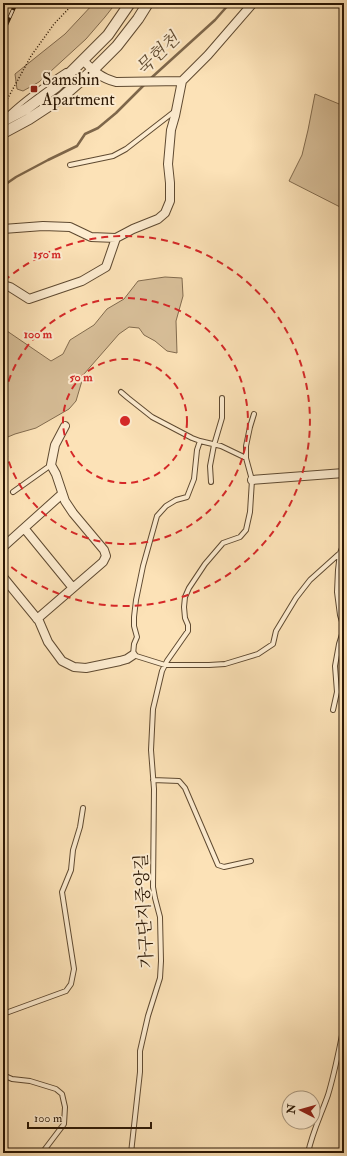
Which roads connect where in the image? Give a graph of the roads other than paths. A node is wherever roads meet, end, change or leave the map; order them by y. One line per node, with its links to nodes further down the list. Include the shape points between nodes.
1 (130, 3): 4 (street, via 108,35)
2 (148, 3): 5 (street, via 117,46)
3 (253, 3): 6 (street)
4 (83, 60): 5 (street); 8 (street, via 56,87 26,109)
5 (93, 70): 6 (street, via 100,76 116,82); 9 (street, via 61,98)
6 (182, 81): 7 (street)
7 (177, 110): 10 (lane, via 113,156); 12 (street, via 170,130 170,201 165,213 158,220)
8 (3, 120)
9 (3, 133)
10 (70, 165)
11 (3, 229): 12 (street, via 70,226 91,237)
12 (116, 238): 13 (street, via 106,267 82,281 29,299)
13 (3, 285)
14 (122, 392): 18 (lane, via 152,417)
15 (222, 398): 19 (lane, via 222,418)
16 (254, 414): 20 (lane, via 246,446)
17 (65, 426): 21 (street, via 55,445)
18 (200, 441): 19 (lane); 34 (lane, via 194,479 187,497 166,506 157,516 151,534 136,600 134,626 137,637)
19 (214, 445): 20 (lane); 24 (lane, via 210,466)
20 (246, 458): 23 (lane, 가구단지중앙길)
21 (51, 465): 25 (lane); 26 (street)
22 (344, 473): 23 (street)
23 (252, 480): 35 (lane, 가구단지중앙길, via 246,530 240,537 223,542 189,588 184,607 188,631)
24 (211, 482)
25 (13, 492)
26 (62, 494): 27 (street); 32 (street, via 73,513 104,550 106,556 103,562)
27 (24, 528): 29 (street); 32 (street)
28 (344, 542): 30 (lane)
29 (3, 546)
30 (340, 554): 35 (lane, via 310,580 276,631 273,644 258,654 225,664); 36 (lane, via 337,592 344,628 335,666 337,692)
31 (3, 577): 33 (street)
32 (73, 588): 33 (street)
33 (37, 619): 34 (street, via 48,642 62,661 74,667 86,668 106,664)
34 (133, 655): 35 (lane)
35 (165, 665): 37 (lane, 가구단지중앙길, via 153,709)
36 (333, 710)
37 (153, 780): 39 (lane, via 179,781 185,788 218,865 224,867); 44 (lane, 가구단지중앙길, via 153,887 160,917 160,978 140,1051)
38 (83, 808): 40 (lane, via 71,870 62,892 74,969 71,984 66,991)
39 (251, 861)
40 (3, 1014)
41 (344, 1026): 45 (lane, via 333,1076)
42 (3, 1075): 43 (lane, via 56,1089 62,1094 66,1107 64,1124)
43 (42, 1153)
44 (131, 1153)
45 (308, 1153)

